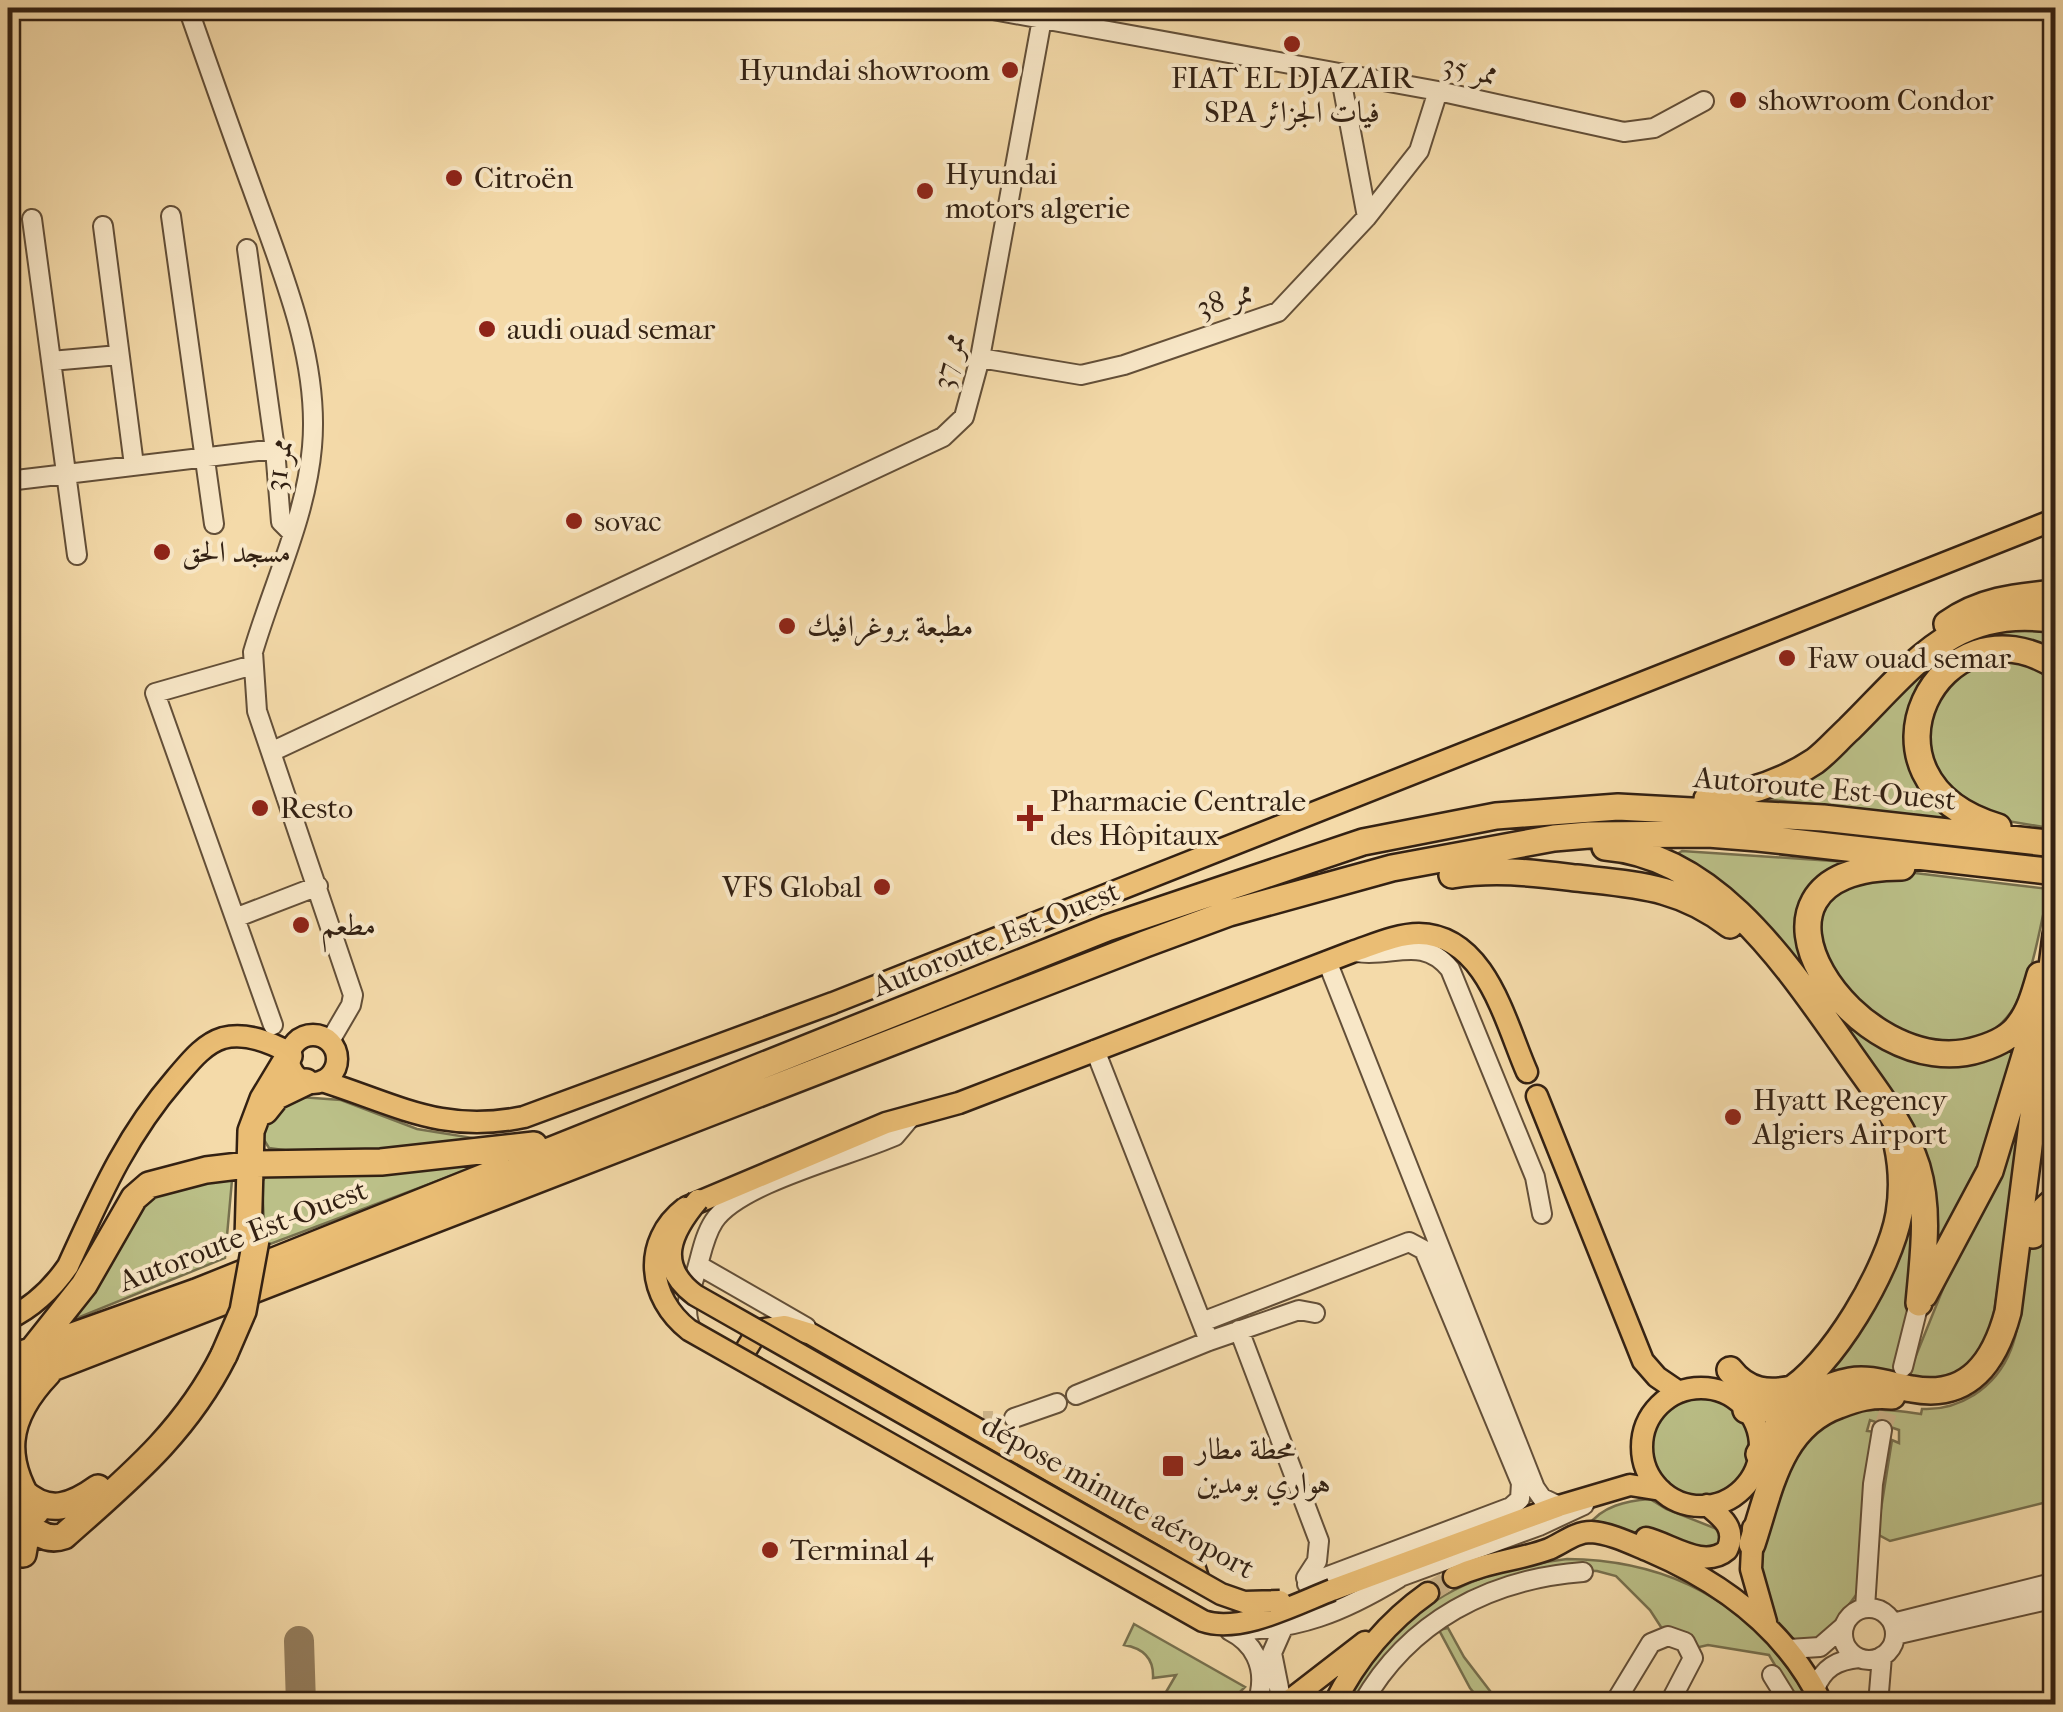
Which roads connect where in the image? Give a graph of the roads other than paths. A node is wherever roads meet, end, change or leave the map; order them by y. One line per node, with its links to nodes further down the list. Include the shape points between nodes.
1 (188, 8): 22 (street, ممر 31, via 283,276 306,363 312,449)
2 (982, 8): 3 (street, ممر 35)
3 (1042, 18): 4 (street, ممر 35); 13 (street, ممر 37)
4 (1340, 74): 5 (street, ممر 35); 8 (street)
5 (1438, 91): 6 (street, ممر 35, via 1624,132 1654,128); 8 (street, ممر 38, via 1419,150)
6 (1704, 101)
7 (171, 216): 16 (street)
8 (1367, 216): 13 (street, ممر 38, via 1278,312 1082,375)
9 (32, 220): 14 (street)
10 (103, 226): 12 (street)
11 (247, 250): 15 (street)
12 (119, 355): 14 (street); 17 (street)
13 (980, 358): 29 (street, ممر 37, via 964,417 943,437)
14 (51, 361): 18 (street)
15 (275, 449): 16 (street); 22 (street, via 280,522)
16 (204, 458): 17 (street); 21 (street)
17 (134, 465): 18 (street)
18 (65, 474): 19 (street); 23 (street)
19 (8, 481)
20 (2056, 519): 52 (main road, via 867,990 551,1108 479,1125 421,1116)
21 (214, 524)
22 (293, 534): 26 (street, ممر 31)
23 (77, 555)
24 (2056, 593): 28 (highway, via 1975,606)
25 (2056, 620): 28 (highway, via 1999,618 1959,629)
26 (253, 665): 29 (street, ممر 31, via 256,711); 37 (street, via 155,693)
27 (2056, 666): 31 (highway, via 2012,650 1965,657 1936,682 1918,718 1916,739 1931,786 1955,809)
28 (1901, 673): 30 (highway, via 1817,760 1762,788)
29 (271, 752): 35 (street, ممر 31)
30 (1618, 807): 31 (highway, Autoroute Est-Ouest, via 1823,818); 54 (highway, Autoroute Est-Ouest, via 1496,816 1296,862 1107,928)
31 (2056, 844)
32 (1480, 853): 33 (highway, Autoroute Est-Ouest, via 1589,835 1708,834); 36 (highway, Autoroute Est-Ouest); 43 (highway, via 1612,848 1679,869 1752,928)
33 (2008, 868): 34 (highway, Autoroute Est-Ouest); 38 (highway, via 1845,874 1827,886 1811,912 1814,960 1842,1002 1870,1025 1920,1050 1956,1054 1984,1048 2019,1026)
34 (2056, 872)
35 (318, 886): 37 (street); 44 (street, ممر 31, via 353,995)
36 (1308, 891): 43 (highway, via 1500,870 1642,884 1723,920); 72 (highway, Autoroute Est-Ouest, via 1229,913 1007,996)
37 (235, 918): 42 (street)
38 (2056, 933): 41 (highway)
39 (1352, 952): 40 (main road); 47 (main road, via 1418,934 1455,944 1482,970); 58 (street, via 1423,949 1446,964 1538,1186)
40 (1327, 962): 45 (main road); 89 (street, via 1535,1488)
41 (2050, 975): 61 (highway, via 1990,1171); 62 (highway)
42 (273, 1025)
43 (1831, 1028): 50 (highway)
44 (334, 1048): 46 (main road, via 310,1035); 49 (main road, via 334,1071); 52 (main road)
45 (1096, 1050): 53 (main road); 67 (street)
46 (289, 1054): 49 (main road, via 295,1075); 55 (highway, via 254,1121); 64 (main road, via 257,1038 220,1039 204,1048 120,1152 68,1266 46,1294)
47 (1527, 1072)
48 (2056, 1072): 59 (highway)
49 (314, 1082): 52 (main road); 55 (highway, via 284,1091 270,1104 256,1133)
50 (1877, 1093): 61 (highway, via 1907,1140 1923,1193); 75 (highway, via 1900,1158 1896,1227 1882,1266 1835,1346)
51 (1537, 1096): 76 (main road, via 1644,1362)
52 (376, 1098)
53 (911, 1116): 57 (main road); 60 (street, via 895,1136 734,1201 715,1220)
54 (608, 1129): 55 (highway, via 430,1159); 69 (highway, Autoroute Est-Ouest)
55 (252, 1165): 68 (highway, bridge, via 243,1311); 69 (highway, via 172,1178 134,1198 84,1285)
56 (2056, 1199): 59 (highway)
57 (691, 1204): 65 (main road, dépose minute aéroport, bridge, via 672,1236 674,1270 688,1290); 70 (main road, dépose minute aéroport, bridge, via 658,1244 656,1288 689,1330)
58 (1542, 1214)
59 (2034, 1234): 62 (highway)
60 (698, 1265): 78 (street, via 952,1411 999,1420); 106 (street, via 686,1315 702,1339)
61 (1920, 1303): 71 (street)
62 (2015, 1312): 79 (highway, via 2018,1338 2008,1360 1972,1392 1936,1402 1872,1395); 80 (highway, via 1990,1361 1968,1380 1928,1392 1854,1380 1786,1406)
63 (1314, 1313): 66 (street, via 1299,1310)
64 (8, 1320)
65 (758, 1330): 70 (main road); 98 (main road, dépose minute aéroport, bridge, via 1232,1599 1256,1604)
66 (1239, 1330): 67 (street); 97 (street, via 1319,1542)
67 (1205, 1331): 77 (street); 97 (street, via 1418,1244 1520,1483 1520,1499 1511,1507)
68 (221, 1353): 84 (highway, via 156,1446); 92 (highway, via 202,1396 158,1452 64,1536)
69 (19, 1355)
70 (740, 1358): 98 (main road, dépose minute aéroport, bridge, via 1203,1621 1239,1624)
71 (1903, 1367)
72 (54, 1368): 74 (highway, Autoroute Est-Ouest); 83 (highway, via 16,1412 8,1442)
73 (1730, 1370): 75 (highway, via 1758,1390)
74 (8, 1385)
75 (1795, 1388): 80 (highway)
76 (1678, 1392): 80 (main road, via 1710,1389); 85 (main road, via 1655,1410 1643,1436 1645,1465)
77 (1076, 1395)
78 (1057, 1403)
79 (1844, 1403): 82 (highway, via 1776,1428); 91 (highway, via 1794,1435)
80 (1744, 1408): 82 (main road, via 1757,1431)
81 (1882, 1430): 101 (street)
82 (1756, 1464): 88 (main road, via 1730,1498); 91 (main road)
83 (11, 1472): 84 (highway, via 24,1493 49,1507 69,1506); 92 (highway, via 43,1522)
84 (117, 1481): 92 (highway)
85 (1660, 1490): 86 (main road, via 1636,1485); 88 (main road)
86 (1610, 1491): 89 (main road); 95 (street, via 1539,1526)
87 (8, 1503): 92 (highway)
88 (1707, 1505): 90 (main road, via 1731,1538 1710,1560 1650,1539)
89 (1559, 1506): 98 (main road)
90 (1594, 1532): 94 (main road); 102 (main road, via 1683,1567)
91 (1752, 1544): 102 (main road)
92 (38, 1549)
93 (1583, 1572): 116 (street, via 1498,1588 1444,1615 1402,1649)
94 (1454, 1577)
95 (1399, 1578): 97 (street, via 1330,1597); 104 (street, via 1333,1613)
96 (2056, 1582): 105 (street)
97 (1307, 1584)
98 (1332, 1590)
99 (1428, 1593): 107 (main road)
100 (2056, 1598): 105 (street)
101 (1865, 1608): 103 (street); 105 (street, via 1878,1609)
102 (1767, 1624): 108 (main road)
103 (1843, 1626): 108 (street, via 1820,1646); 110 (street, via 1847,1649)
104 (1282, 1628): 106 (street); 114 (street, via 1272,1654)
105 (1894, 1629): 109 (street)
106 (1229, 1630): 113 (street, via 1256,1656 1262,1674)
107 (1384, 1630): 114 (main road); 115 (main road)
108 (1789, 1649): 112 (main road)
109 (1882, 1656): 110 (street); 120 (street)
110 (1859, 1658): 112 (street, via 1822,1674)
111 (1772, 1675): 119 (street)
112 (1819, 1697)
113 (1253, 1698): 114 (street)
114 (1288, 1699)
115 (1334, 1704)
116 (1362, 1704)
117 (1614, 1704): 118 (street, via 1651,1644 1668,1636 1685,1642 1692,1658)
118 (1669, 1704)
119 (1790, 1704)
120 (1878, 1704)

